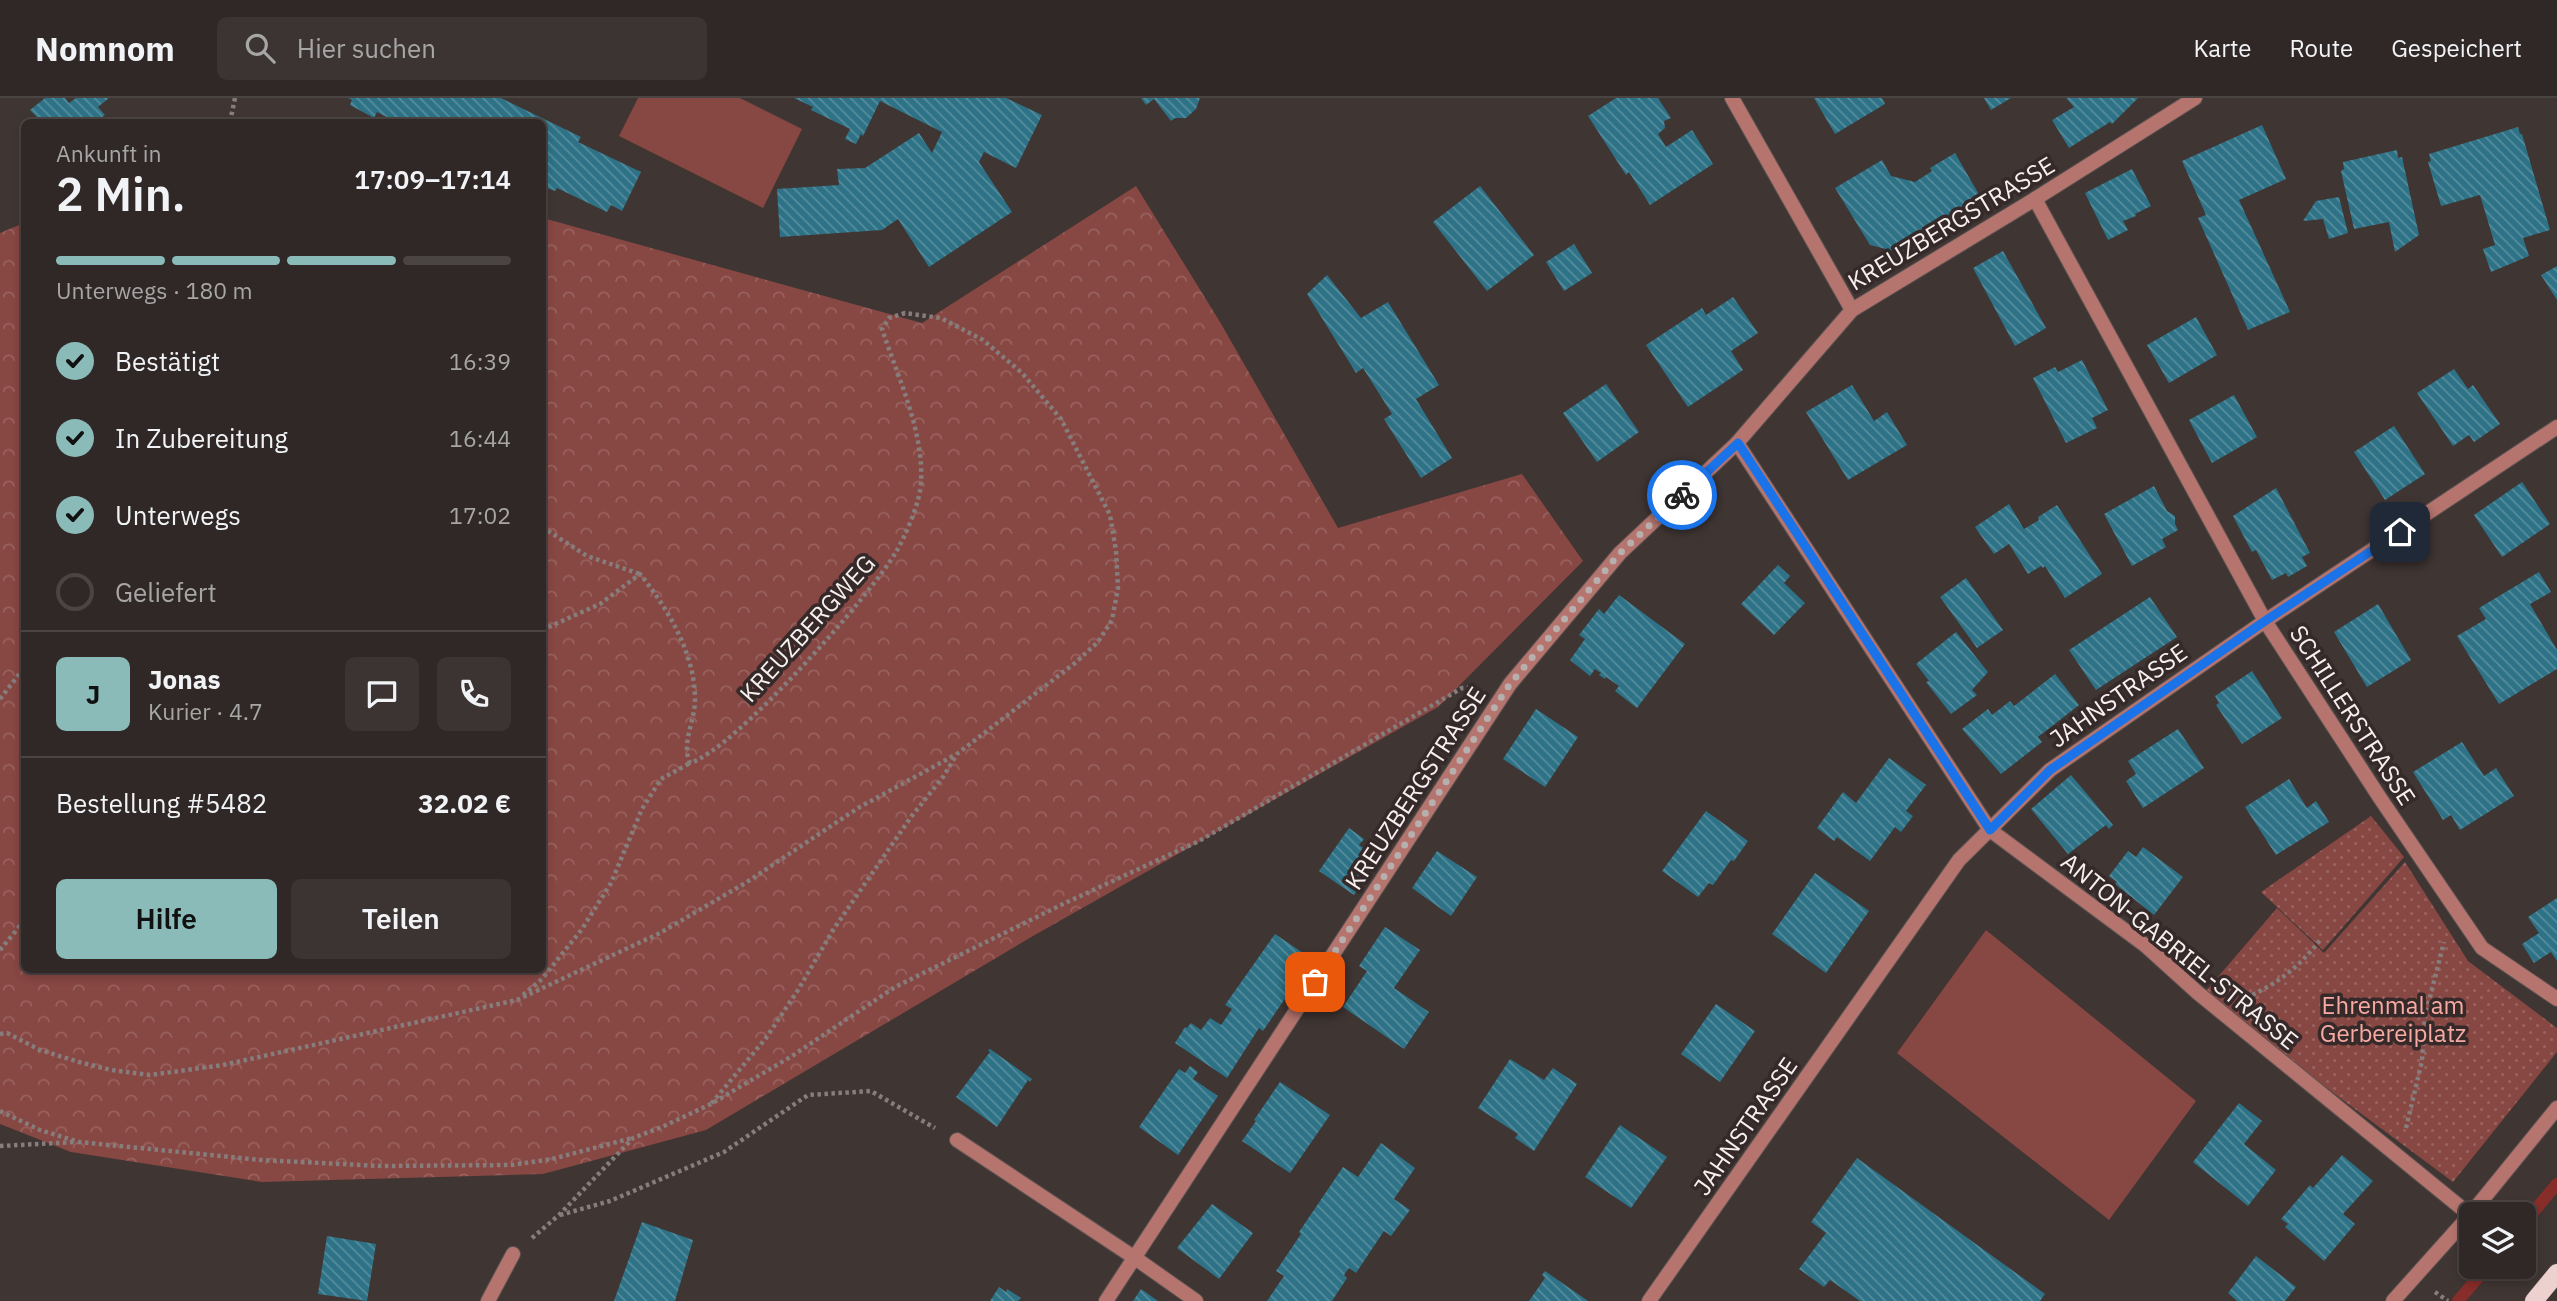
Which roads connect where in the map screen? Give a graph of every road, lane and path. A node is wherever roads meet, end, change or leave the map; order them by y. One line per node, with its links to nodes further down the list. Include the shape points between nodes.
1 (234, 98): 4 (path)
2 (1732, 98): 6 (street)
3 (2195, 98): 5 (street, KREUZBERGSTRASSE)
4 (230, 119)
5 (2035, 199): 6 (street, KREUZBERGSTRASSE); 11 (street, SCHILLERSTRASSE)
6 (1852, 310): 8 (street, KREUZBERGSTRASSE)
7 (2557, 427): 11 (street, JAHNSTRASSE)
8 (1738, 443): 14 (street, KREUZBERGSTRASSE, via 1620,553); 18 (street, ANTON-GABRIEL-STRASSE)
9 (546, 530): 10 (path, via 587,556)
10 (640, 574): 12 (path, via 600,604); 17 (path, via 662,601 691,670 695,701 686,754)
11 (2265, 621): 18 (street, JAHNSTRASSE, via 2050,770); 19 (street, SCHILLERSTRASSE)
12 (546, 628)
13 (21, 672): 15 (path)
14 (1510, 684): 29 (path, KREUZBERGWEG, via 1462,688 1199,841 895,987); 42 (street, KREUZBERGSTRASSE)
15 (0, 699)
16 (957, 754): 17 (path, KREUZBERGWEG, via 1098,642 1112,620 1118,588 1116,551 1110,514 1061,419 1022,373 983,340 941,318 905,313 889,318 882,329 918,442 921,484 897,551 876,582 764,706 719,747); 26 (path, via 858,808 747,883 660,933); 29 (path, KREUZBERGWEG, via 833,930 766,1038)
17 (690, 763): 24 (path, via 661,779 642,809 611,883)
18 (1990, 830): 27 (street, ANTON-GABRIEL-STRASSE, via 2146,946); 48 (street, JAHNSTRASSE, via 1959,860)
19 (2454, 907): 25 (street, SCHILLERSTRASSE, via 2482,948); 36 (path, via 2425,1017 2422,1061 2408,1124)
20 (21, 925): 22 (path)
21 (2321, 939): 27 (path, via 2301,965 2269,988)
22 (0, 950)
23 (546, 973): 26 (path)
24 (546, 973)
25 (2557, 999)
26 (517, 1000): 28 (path, via 223,1065 150,1075 79,1062)
27 (2220, 1011): 36 (street, ANTON-GABRIEL-STRASSE)
28 (0, 1034)
29 (711, 1104): 32 (path, KREUZBERGWEG)
30 (2557, 1108): 37 (street)
31 (0, 1111): 34 (path)
32 (633, 1138): 34 (path, via 511,1165 381,1166 261,1160); 39 (path, KREUZBERGWEG)
33 (957, 1140): 39 (path, via 871,1091 808,1094 724,1152 610,1201); 42 (street)
34 (79, 1142): 35 (path)
35 (0, 1146)
36 (2395, 1155): 38 (street, ANTON-GABRIEL-STRASSE)
37 (2481, 1202)
38 (2459, 1206)
39 (559, 1215): 41 (path, KREUZBERGWEG)
40 (2459, 1227): 49 (street)
41 (513, 1254): 45 (street)
42 (1135, 1258): 46 (street, KREUZBERGSTRASSE); 47 (street)
43 (2557, 1273): 51 (main road)
44 (2439, 1295): 50 (path)
45 (488, 1301)
46 (1105, 1301)
47 (1196, 1301)
48 (1649, 1301)
49 (2393, 1301)
50 (2448, 1301)
51 (2535, 1301)

